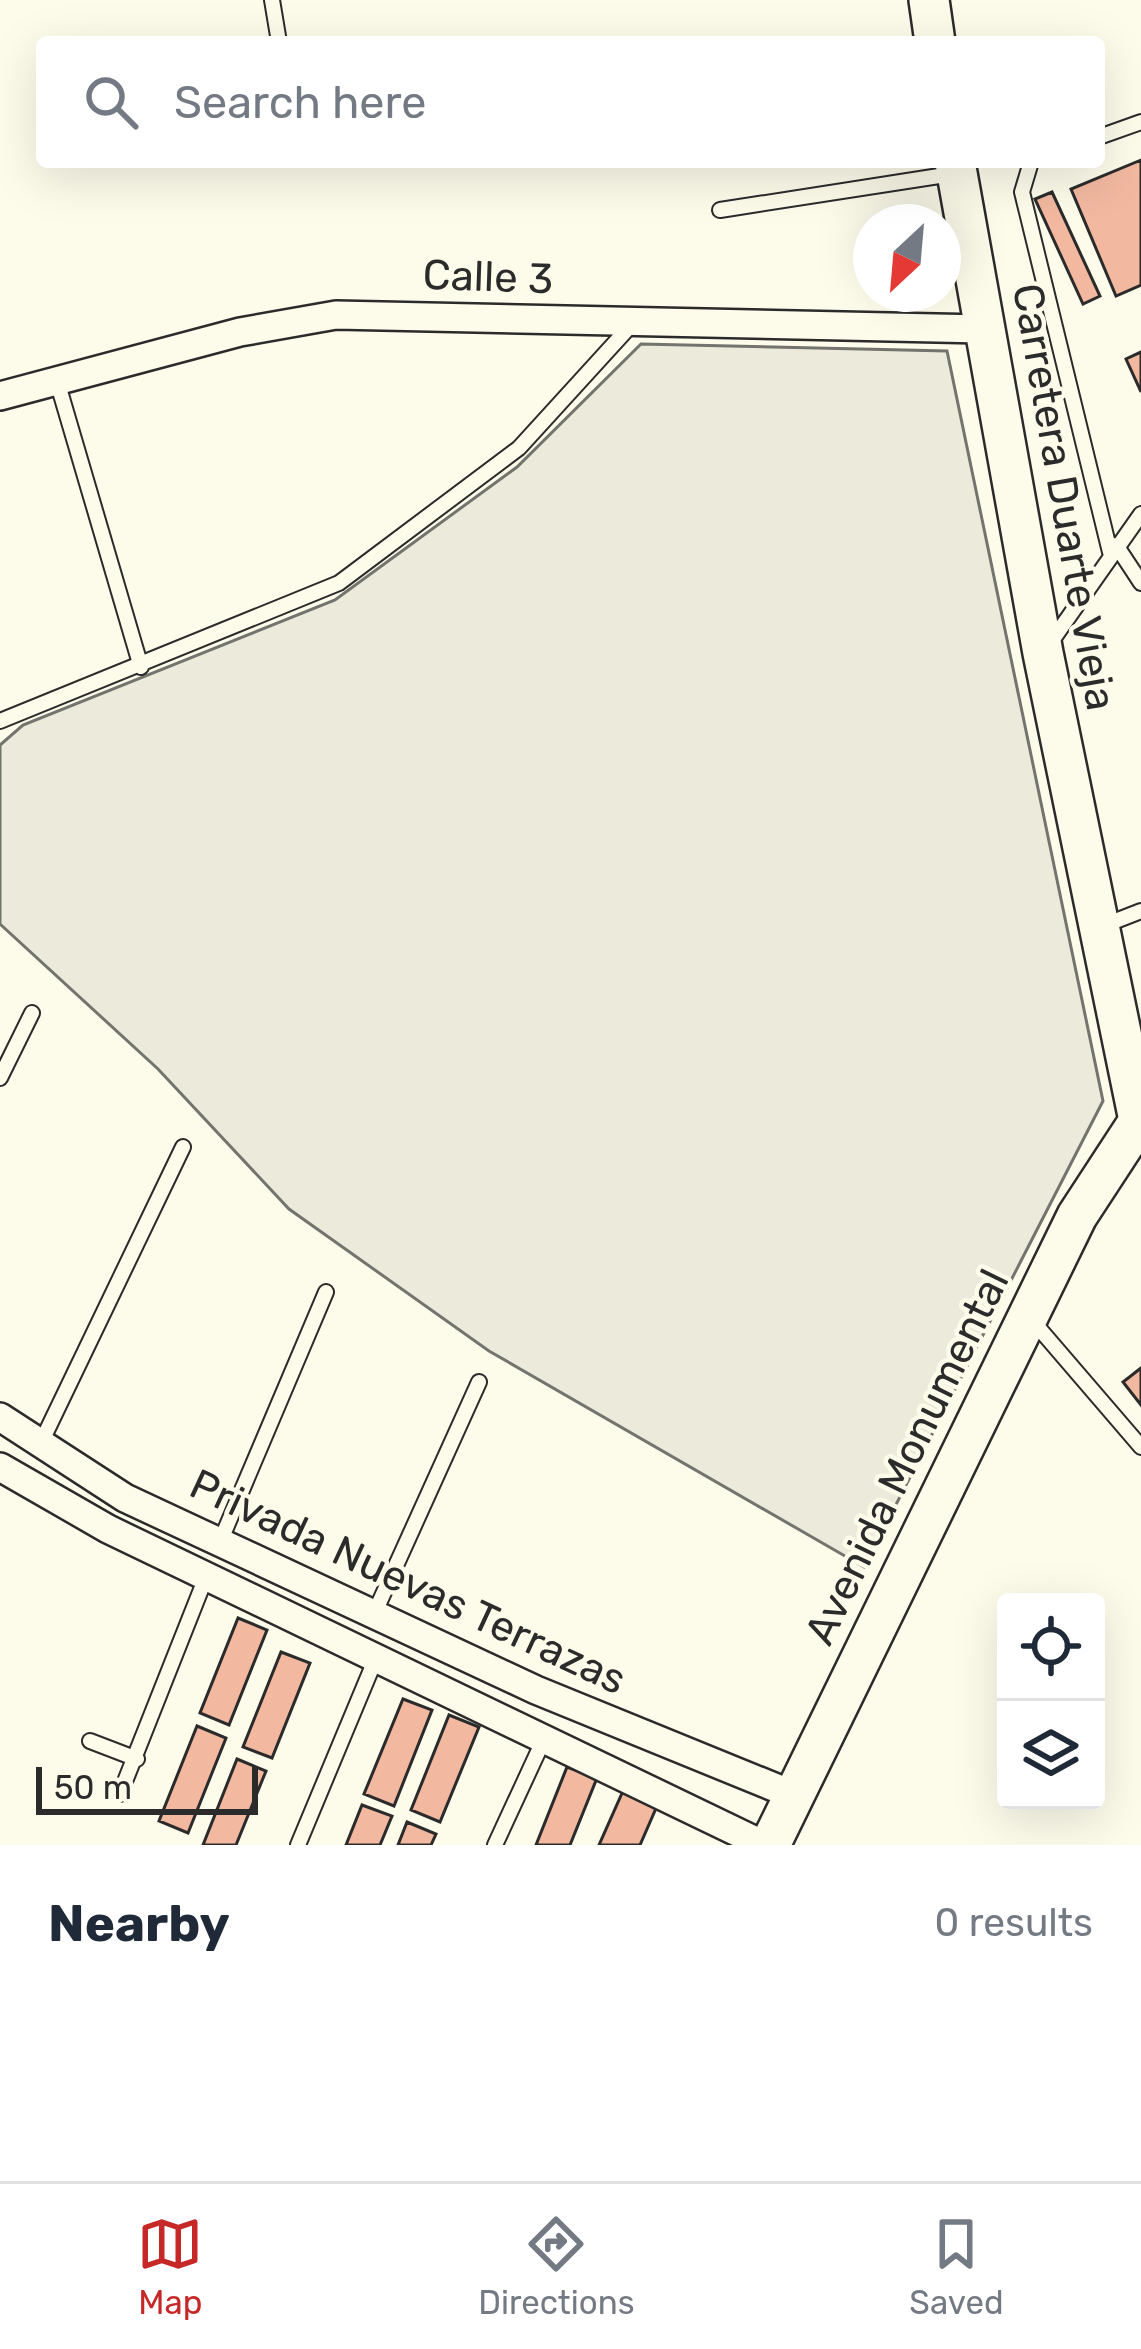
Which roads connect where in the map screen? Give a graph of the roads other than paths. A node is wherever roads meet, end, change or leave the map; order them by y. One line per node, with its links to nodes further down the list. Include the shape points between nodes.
1 (272, 0): 3 (lane)
2 (928, 0): 4 (main road)
3 (278, 36)
4 (934, 36)
5 (1141, 122): 6 (lane)
6 (1105, 135)
7 (956, 168): 9 (lane); 11 (main road, Carretera Duarte Vieja)
8 (1028, 168): 15 (lane, via 1022,192)
9 (720, 210)
10 (633, 323): 11 (street, Calle 3); 12 (street, Calle 3, via 335,315); 18 (lane, via 519,448 339,583)
11 (983, 329): 17 (main road, Carretera Duarte Vieja)
12 (57, 381): 13 (street, Calle 3); 18 (lane)
13 (0, 396)
14 (1141, 514): 15 (lane)
15 (1113, 549): 16 (lane); 17 (lane)
16 (1141, 583)
17 (1042, 653): 21 (main road, Carretera Duarte Vieja)
18 (141, 667): 19 (lane)
19 (0, 721)
20 (1141, 911): 21 (lane)
21 (1096, 929): 25 (main road, Carretera Duarte Vieja)
22 (32, 1013): 23 (lane)
23 (3, 1060): 24 (lane)
24 (0, 1078)
25 (1140, 1124): 28 (main road, Avenida Monumental, via 1077,1216)
26 (183, 1148): 31 (lane)
27 (326, 1292): 34 (lane)
28 (1028, 1316): 32 (lane); 42 (main road, Avenida Monumental)
29 (479, 1382): 36 (lane)
30 (0, 1417): 31 (street, Privada Nuevas Terrazas)
31 (39, 1447): 34 (street, Privada Nuevas Terrazas)
32 (1141, 1447)
33 (0, 1467): 35 (street, Privada Nuevas Terrazas)
34 (220, 1542): 36 (street, Privada Nuevas Terrazas)
35 (206, 1576): 37 (street, Privada Nuevas Terrazas); 40 (lane)
36 (375, 1612): 42 (street, Privada Nuevas Terrazas, via 536,1690)
37 (376, 1658): 38 (street, Privada Nuevas Terrazas); 43 (lane)
38 (544, 1738): 44 (lane); 45 (street, Privada Nuevas Terrazas)
39 (90, 1741): 40 (lane)
40 (136, 1759): 41 (lane)
41 (120, 1794)
42 (796, 1796): 45 (main road, Avenida Monumental)
43 (298, 1845)
44 (496, 1845)
45 (767, 1845)

